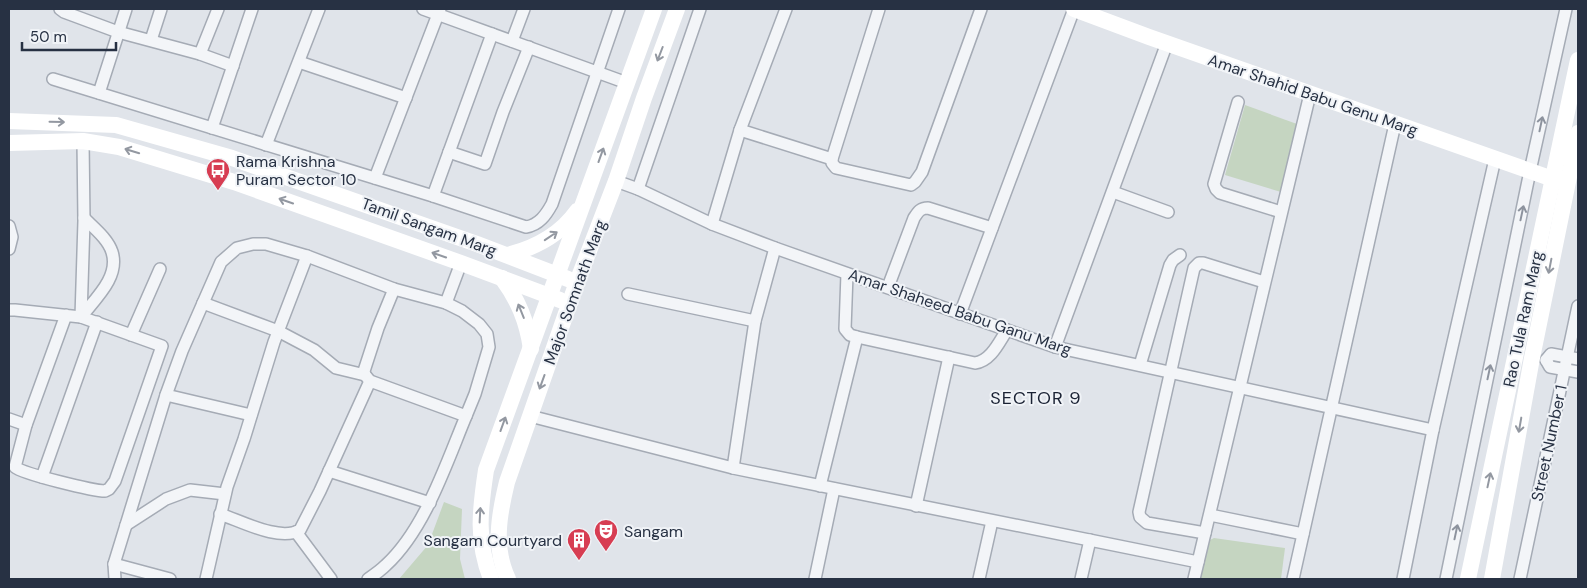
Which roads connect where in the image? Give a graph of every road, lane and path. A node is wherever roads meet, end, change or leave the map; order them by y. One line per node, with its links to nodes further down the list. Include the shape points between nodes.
1 (60, 9): 19 (street)
2 (126, 9): 19 (street)
3 (161, 9): 21 (street)
4 (218, 9): 25 (street)
5 (252, 9): 28 (street)
6 (319, 9): 27 (street)
7 (423, 9): 18 (street)
8 (524, 9): 22 (street)
9 (619, 9): 29 (street)
10 (654, 9): 31 (street, Major Somnath Marg)
11 (677, 9): 49 (street, Major Somnath Marg, one-way to 49)
12 (700, 9): 51 (street)
13 (786, 9): 39 (street)
14 (879, 9): 45 (street)
15 (981, 9): 45 (street, via 922,172 915,182 908,184 836,168)
16 (1074, 9): 23 (street, Amar Shahid Babu Genu Marg); 60 (street)
17 (1566, 9): 47 (street, one-way to 17)
18 (439, 11): 20 (street); 34 (street)
19 (118, 32): 21 (street); 32 (street)
20 (492, 34): 22 (street); 44 (street)
21 (150, 40): 25 (street)
22 (512, 41): 24 (street)
23 (1167, 43): 33 (street, Amar Shahid Babu Genu Marg); 52 (street)
24 (529, 47): 29 (street); 44 (street, via 485,164)
25 (200, 54): 28 (street)
26 (1578, 60): 50 (street, Rao Tula Ram Marg)
27 (299, 62): 34 (street); 43 (street)
28 (233, 66): 38 (street)
29 (596, 72): 31 (street); 53 (street, via 552,204 538,222 526,227)
30 (53, 79): 32 (street)
31 (627, 83): 54 (street, Major Somnath Marg, one-way to 31)
32 (99, 93): 38 (street)
33 (1310, 94): 37 (street, Amar Shahid Babu Genu Marg); 56 (street)
34 (406, 98): 48 (street)
35 (1238, 102): 56 (street, via 1214,184 1220,193)
36 (9, 121): 63 (street, Tamil Sangam Marg, one-way to 63, via 116,125 232,158)
37 (1395, 124): 46 (street, Amar Shahid Babu Genu Marg); 103 (street)
38 (212, 128): 43 (street)
39 (740, 130): 45 (street); 58 (street)
40 (1578, 133): 50 (street, Rao Tula Ram Marg)
41 (83, 141): 42 (street, Tamil Sangam Marg); 57 (street); 66 (street, Tamil Sangam Marg, one-way to 41, via 234,182 119,147)
42 (9, 143)
43 (266, 145): 48 (street)
44 (449, 152): 53 (street)
45 (832, 159)
46 (1495, 159): 47 (street, Amar Shahid Babu Genu Marg); 109 (street)
47 (1530, 171): 50 (street, Amar Shahid Babu Genu Marg); 141 (street, one-way to 47)
48 (375, 178): 53 (street)
49 (616, 181): 51 (street, Amar Shaheed Babu Ganu Marg); 71 (street, Major Somnath Marg)
50 (1560, 181): 95 (street, Rao Tula Ram Marg, one-way to 95); 142 (street, Rao Tula Ram Marg, one-way to 50)
51 (638, 189): 58 (street, Amar Shaheed Babu Ganu Marg)
52 (1113, 192): 55 (street); 91 (street)
53 (433, 196)
54 (584, 201): 63 (street, one-way to 54, via 526,250 559,231); 69 (street, Major Somnath Marg)
55 (1168, 212)
56 (1281, 212): 72 (street)
57 (84, 218): 84 (street); 84 (street, via 112,251 114,263 112,275)
58 (712, 224): 61 (street, Amar Shaheed Babu Ganu Marg)
59 (9, 226): 62 (street, via 12,237)
60 (992, 228): 73 (street, via 923,208 914,218); 82 (street)
61 (775, 248): 68 (street, Amar Shaheed Babu Ganu Marg); 85 (street)
62 (9, 249)
63 (507, 255): 69 (street, Tamil Sangam Marg)
64 (1180, 255): 96 (street, via 1170,265)
65 (307, 256): 74 (street); 77 (street, via 266,244 236,248 221,262); 88 (street)
66 (461, 263): 70 (street, Tamil Sangam Marg); 78 (street)
67 (160, 269): 89 (street)
68 (847, 274): 73 (street, Amar Shaheed Babu Ganu Marg); 90 (street, via 846,329)
69 (558, 276): 71 (street, Tamil Sangam Marg); 76 (street, Major Somnath Marg)
70 (502, 278): 76 (street, Tamil Sangam Marg); 92 (street, one-way to 70, via 522,311)
71 (577, 282): 79 (street, Major Somnath Marg)
72 (1264, 282): 98 (street, via 1198,263 1194,268); 101 (street)
73 (888, 287): 82 (street, Amar Shaheed Babu Ganu Marg)
74 (394, 289): 78 (street); 100 (street, via 364,371)
75 (628, 294): 85 (street)
76 (550, 296): 79 (street, Tamil Sangam Marg); 92 (street, Major Somnath Marg)
77 (203, 302): 88 (street); 102 (street)
78 (446, 303): 105 (street, via 462,311 487,334 489,347)
79 (570, 303): 106 (street, Major Somnath Marg, one-way to 106)
80 (1578, 306): 94 (street, Street Number 1)
81 (9, 310): 83 (street)
82 (960, 314): 87 (street, Amar Shaheed Babu Ganu Marg)
83 (66, 315): 84 (street); 108 (street)
84 (81, 317): 86 (street)
85 (755, 321): 110 (street)
86 (97, 322): 89 (street); 112 (street)
87 (1007, 330): 91 (street, Amar Shaheed Babu Ganu Marg); 93 (street, via 991,354 979,362)
88 (278, 331): 100 (street, via 314,350 336,368); 104 (street)
89 (131, 335): 112 (street, via 162,346 112,486 103,491)
90 (856, 337): 93 (street); 113 (street)
91 (1056, 347): 96 (street, Amar Shaheed Babu Ganu Marg)
92 (531, 349): 133 (street, Major Somnath Marg, one-way to 92, via 479,530 486,470)
93 (950, 357): 117 (street)
94 (1573, 358): 95 (street, via 1551,354); 97 (street, Street Number 1)
95 (1539, 359): 97 (street, via 1550,367); 143 (street, Rao Tula Ram Marg, one-way to 143)
96 (1140, 365): 98 (street, Amar Shaheed Babu Ganu Marg)
97 (1565, 370): 99 (street); 144 (street, Street Number 1)
98 (1171, 372): 101 (street, Amar Shaheed Babu Ganu Marg); 123 (street, via 1140,517 1147,523)
99 (1578, 372)
100 (367, 378): 105 (street); 111 (street)
101 (1239, 387): 103 (street, Amar Shaheed Babu Ganu Marg); 119 (street)
102 (166, 394): 104 (street); 121 (street)
103 (1331, 408): 109 (street, Amar Shaheed Babu Ganu Marg); 124 (street)
104 (251, 415): 115 (street)
105 (466, 416): 116 (street)
106 (530, 416): 110 (street); 134 (street, Major Somnath Marg, via 500,510 498,544)
107 (9, 420): 108 (street)
108 (26, 425): 112 (street, via 15,467)
109 (1433, 430): 140 (street)
110 (733, 468): 113 (street)
111 (329, 471): 116 (street); 122 (street, via 300,530)
112 (42, 477)
113 (820, 486): 114 (street)
114 (834, 489): 117 (street); 135 (street)
115 (225, 494): 118 (street); 121 (street, via 190,490 166,499)
116 (430, 503): 132 (street, via 401,549)
117 (916, 506): 120 (street)
118 (220, 514): 122 (street, via 276,533 288,535); 130 (street)
119 (1210, 515): 123 (street); 124 (street)
120 (992, 521): 125 (street); 136 (street)
121 (126, 525): 127 (street)
122 (296, 532): 131 (street)
123 (1205, 533): 126 (street)
124 (1303, 534): 139 (street)
125 (1090, 540): 126 (street); 137 (street)
126 (1198, 562): 138 (street)
127 (114, 564): 128 (street); 129 (street)
128 (115, 579)
129 (170, 579)
130 (206, 579)
131 (331, 579)
132 (368, 579)
133 (491, 579)
134 (508, 579)
135 (815, 579)
136 (979, 579)
137 (1081, 579)
138 (1194, 579)
139 (1293, 579)
140 (1403, 579)
141 (1446, 579)
142 (1468, 579)
143 (1492, 579)
144 (1520, 579)

